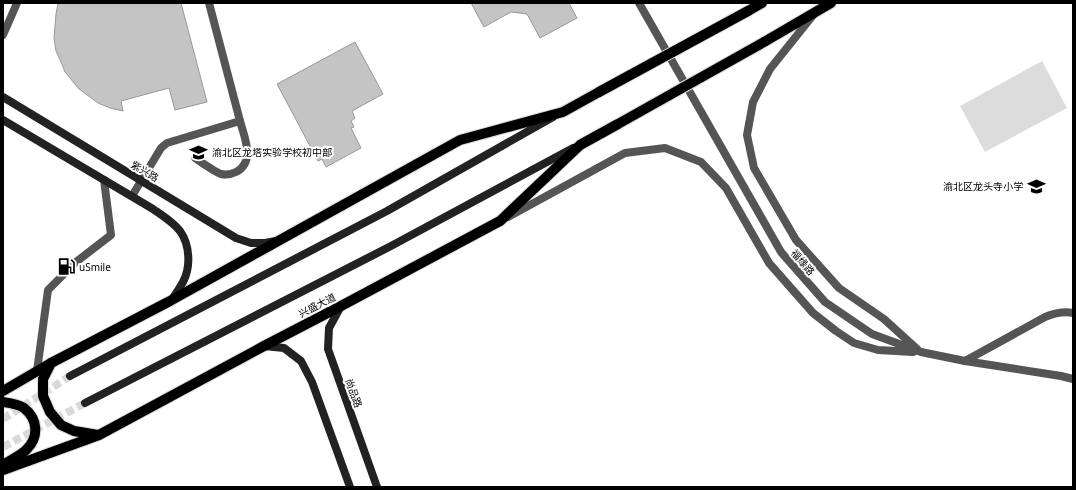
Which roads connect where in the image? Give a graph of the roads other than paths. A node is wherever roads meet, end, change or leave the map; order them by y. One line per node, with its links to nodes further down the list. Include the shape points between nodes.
1 (17, 3): 7 (street)
2 (209, 3): 11 (street)
3 (639, 3): 23 (street, 福缘路, via 781,252 825,302 872,334)
4 (762, 3): 9 (main road, bridge)
5 (832, 3): 6 (main road)
6 (816, 12): 12 (main road, 兴盛大道, bridge); 23 (street, via 770,69 753,102 747,135 754,168 796,240 838,288 884,319)
7 (3, 35)
8 (3, 97): 15 (main road, 紫兴路)
9 (563, 112): 18 (main road, via 460,140); 27 (main road, via 387,211)
10 (3, 120): 14 (main road)
11 (240, 121): 13 (street, via 247,151 247,160 242,168 229,174 221,174); 15 (street, via 167,143 161,148)
12 (580, 145): 17 (main road, 兴盛大道); 31 (main road)
13 (195, 158)
14 (104, 180): 16 (main road); 26 (street, via 111,235 76,262 48,290)
15 (141, 181): 16 (street); 18 (main road, 紫兴路, via 236,238 251,243)
16 (132, 196): 19 (main road, via 169,220 186,243 188,267 184,281)
17 (500, 221): 20 (main road, 兴盛大道); 23 (street, via 625,152 665,148 701,162 726,188 769,263 814,313 836,331 854,343 878,350)
18 (282, 240): 19 (main road)
19 (170, 301): 25 (main road)
20 (341, 306): 22 (main road, 兴盛大道); 36 (main road, 尚品路, via 329,328 328,349)
21 (1073, 313): 24 (street, via 1055,313 1045,317)
22 (264, 346): 32 (main road, 兴盛大道); 35 (main road, via 284,348 301,361 312,382)
23 (921, 352): 24 (street, 福缘路)
24 (965, 361): 28 (street, 福缘路)
25 (50, 363): 26 (main road); 32 (main road, via 43,379 43,396 50,412 61,425 74,432)
26 (37, 371): 29 (main road)
27 (70, 376)
28 (1073, 379)
29 (3, 391)
30 (3, 402): 33 (main road, via 23,407 36,426 34,439 26,450)
31 (85, 403)
32 (99, 435): 34 (main road, 兴盛大道)
33 (3, 465)
34 (3, 470)
35 (350, 487)
36 (377, 487)

